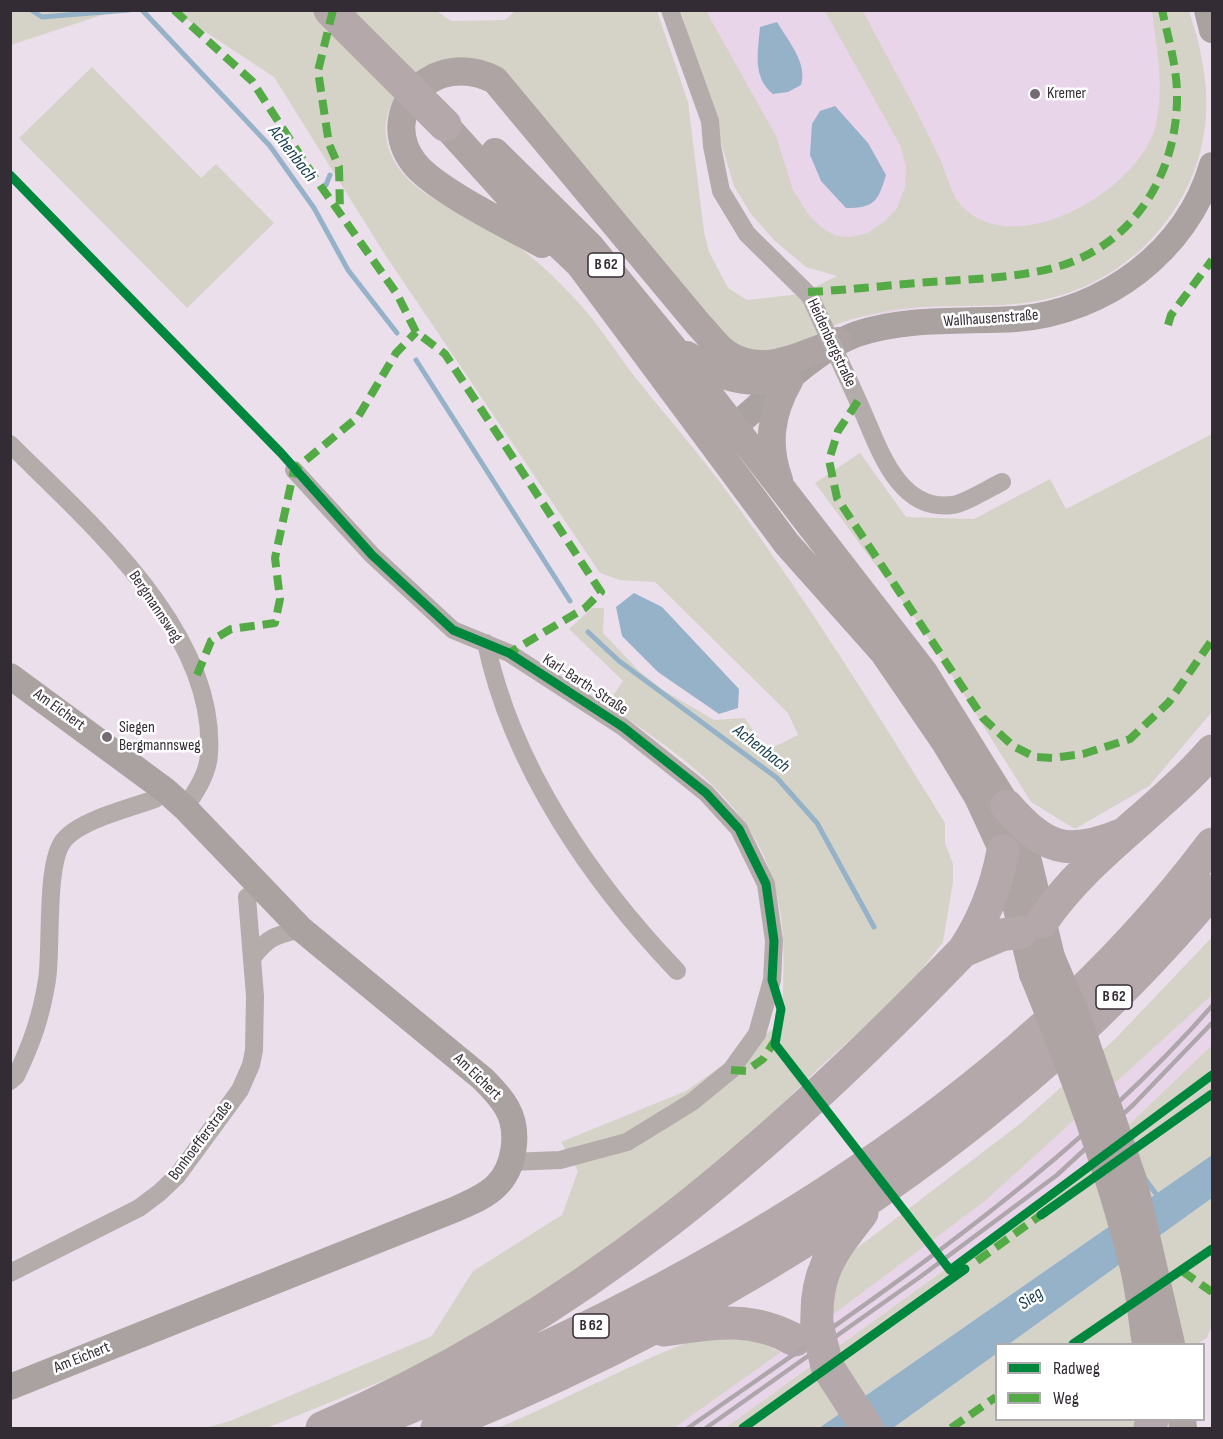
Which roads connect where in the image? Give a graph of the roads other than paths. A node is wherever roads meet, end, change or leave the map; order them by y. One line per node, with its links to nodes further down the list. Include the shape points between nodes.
1 (330, 10): 6 (highway, B 62, bridge)
2 (358, 10): 6 (highway, B 62)
3 (670, 10): 15 (street, Heidenbergstraße, bridge, via 710,121 721,192 747,234 810,296 894,478 919,502 952,505)
4 (1207, 10): 5 (street)
5 (1212, 30)
6 (452, 119): 8 (main road, B 62, via 520,208); 10 (main road, B 62, via 591,247)
7 (1212, 165): 9 (street, Wallhausenstraße, via 1200,196 1173,239 1136,274 1092,300 1043,315 886,327)
8 (579, 264): 9 (main road, via 464,200 413,162 403,134 403,119 411,99 426,82 453,70 468,70 495,80 699,326 725,352 742,362 761,365 779,363); 12 (main road, B 62)
9 (838, 341): 11 (street, Wallhausenstraße)
10 (671, 345): 11 (main road, via 737,381); 12 (main road, B 62)
11 (789, 381): 12 (street, Wallhausenstraße); 16 (main road, via 773,417 771,437 772,458)
12 (724, 435): 16 (main road, B 62); 25 (main road, B 62, via 787,544 884,653 945,742 978,797)
13 (10, 444): 22 (street, Bergmannsweg, via 144,585 173,628 197,675 207,716 209,755 201,783)
14 (294, 470): 17 (street, Karl-Barth-Straße, via 372,555 453,630)
15 (1002, 482)
16 (785, 495): 21 (main road, B 62, via 923,671)
17 (486, 643): 33 (street, via 492,672 531,770 583,855 645,938); 35 (street, Karl-Barth-Straße, via 509,653 623,727 706,793 739,829 766,884 774,941 772,980 757,1034 731,1070 692,1102 627,1142 560,1160)
18 (10, 675): 20 (street, Am Eichert)
19 (1212, 751): 23 (highway, B 62)
20 (165, 790): 22 (street, Am Eichert); 34 (street, via 155,799 76,828 62,841 52,880 48,978 36,1034)
21 (1007, 806): 23 (highway, B 62, via 1026,828 1053,844 1085,847); 28 (main road, B 62, via 1026,853)
22 (185, 808): 26 (street, Am Eichert)
23 (1128, 832): 28 (highway, B 62)
24 (1212, 844): 44 (highway, B 62, via 1154,915 1058,1012 951,1103 863,1166 744,1244 617,1313 478,1380)
25 (1003, 851): 28 (main road, B 62); 30 (highway, B 62, via 989,904)
26 (261, 886): 29 (street, Am Eichert); 31 (street, Bonhoefferstraße, via 247,897)
27 (1212, 891): 36 (highway, B 62, via 1178,932 1068,1041 991,1107)
28 (1032, 927): 30 (highway, B 62); 32 (main road, B 62)
29 (301, 929): 31 (street, via 265,941); 35 (street, Am Eichert, via 499,1095 513,1126)
30 (963, 951): 43 (highway, B 62, via 790,1121 627,1254 469,1357)
31 (253, 957): 37 (street, Bonhoefferstraße, via 251,1065 240,1089 177,1176 139,1208)
32 (1042, 965): 40 (main road, B 62, bridge, via 1058,1036 1111,1182 1134,1270); 41 (main road, B 62, bridge, via 1078,1020 1133,1180)
33 (677, 971)
34 (10, 1081)
35 (511, 1162): 42 (street, Am Eichert, via 496,1186 456,1209)
36 (881, 1188): 38 (highway, B 62, via 830,1254); 39 (highway, B 62, via 736,1282)
37 (10, 1273)
38 (806, 1332): 39 (highway, B 62, via 734,1322); 46 (highway, B 62)
39 (641, 1334): 45 (highway, B 62)
40 (1146, 1343)
41 (1171, 1343)
42 (10, 1387)
43 (322, 1428)
44 (358, 1428)
45 (437, 1428)
46 (867, 1428)

